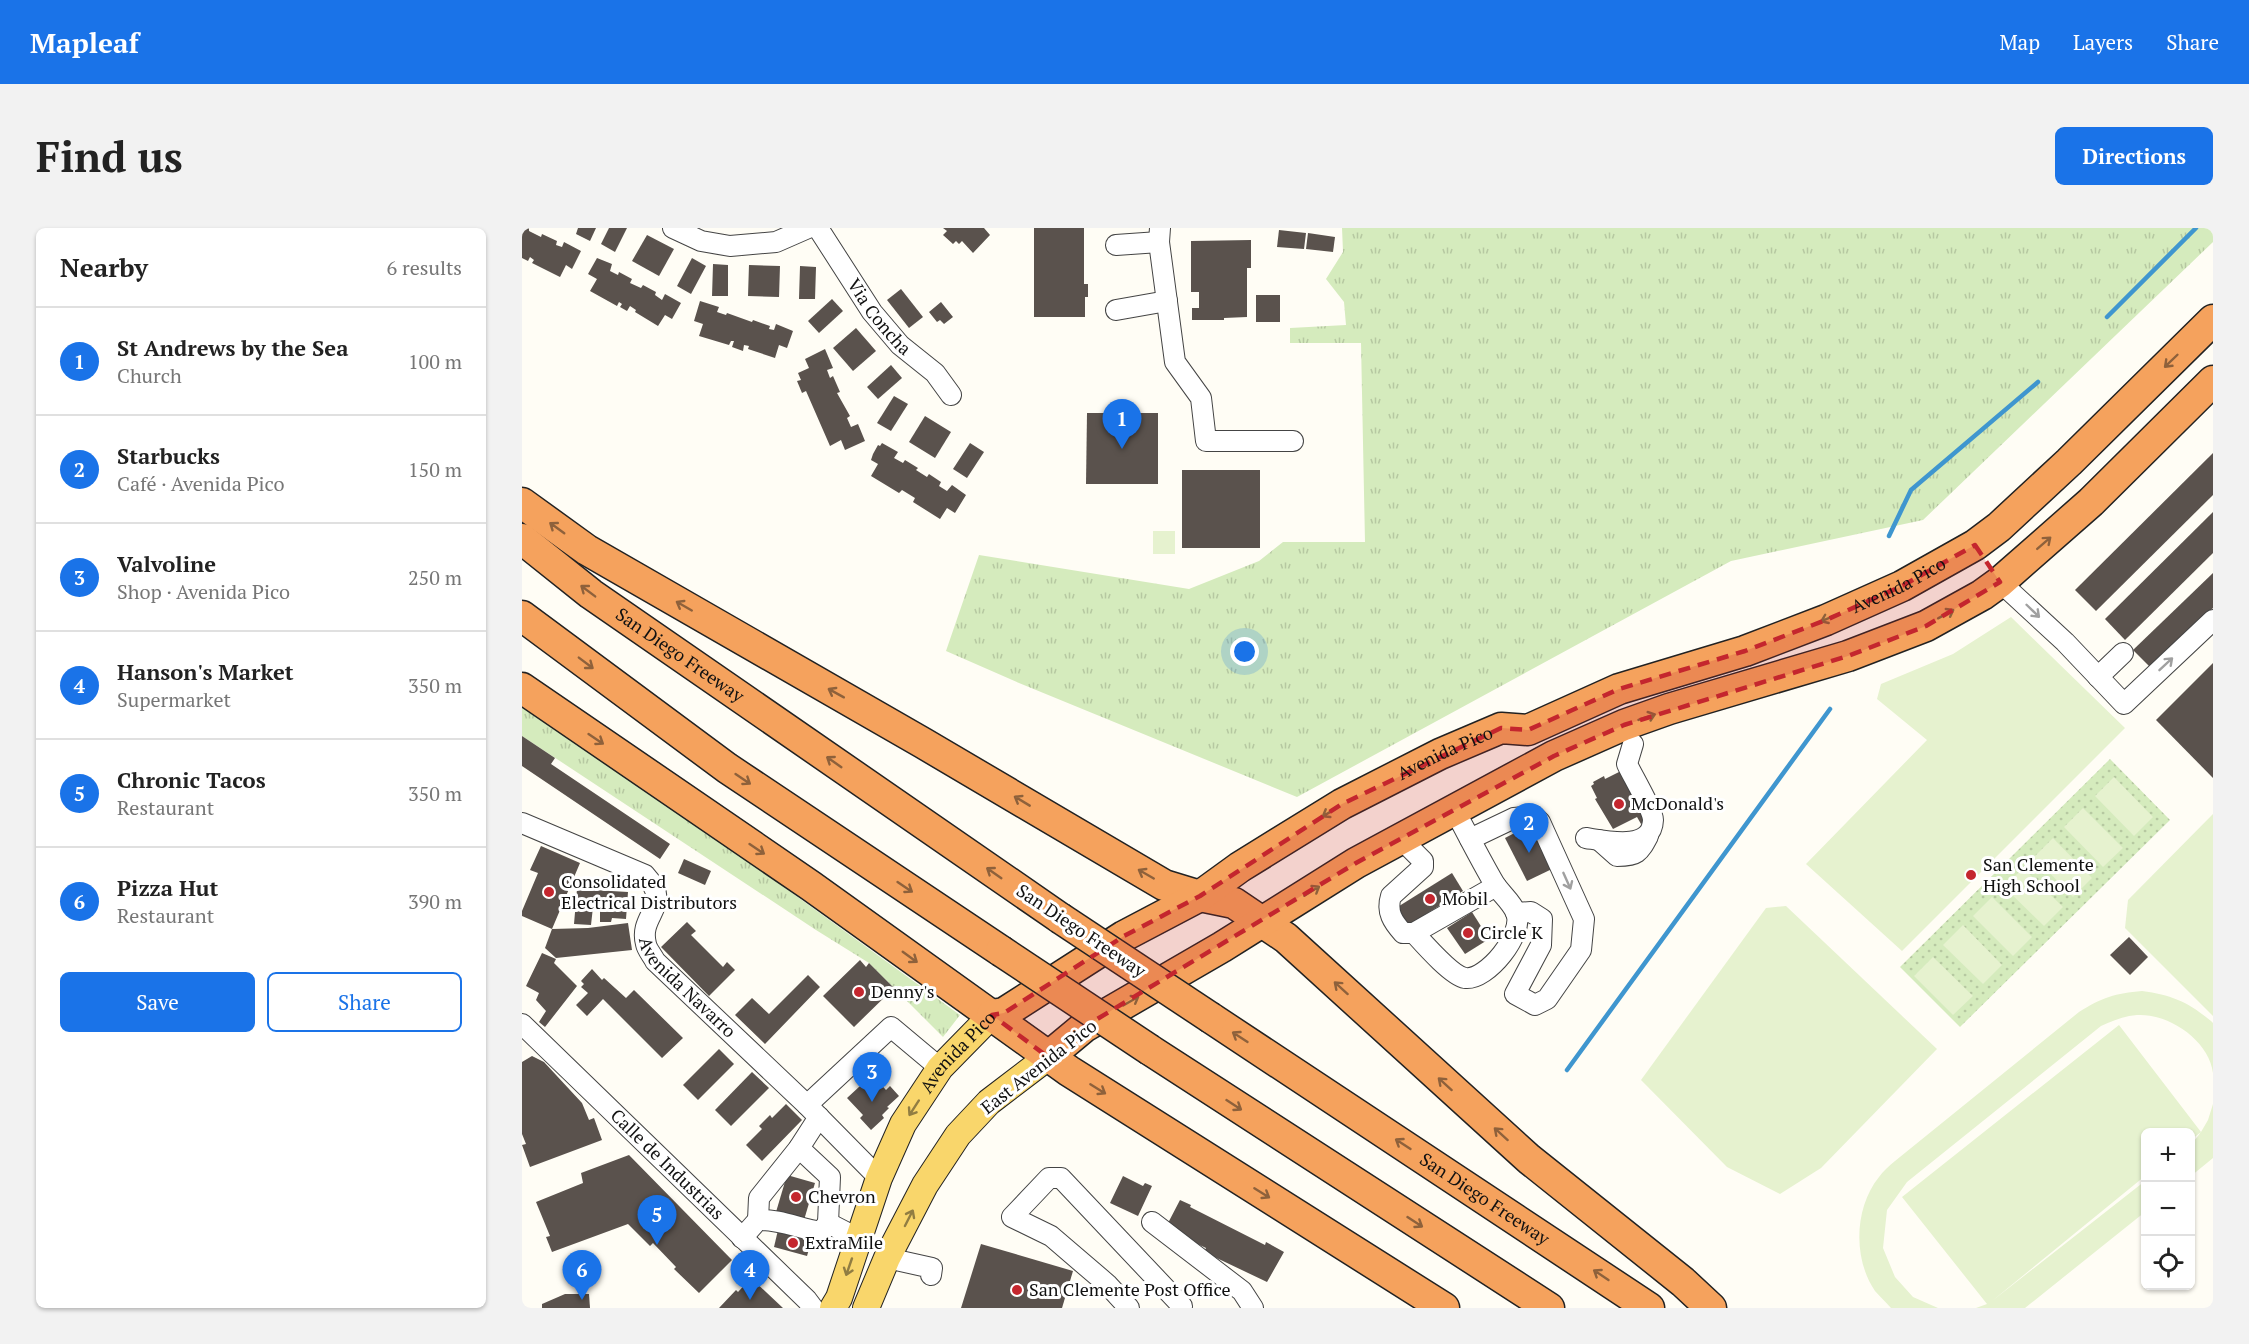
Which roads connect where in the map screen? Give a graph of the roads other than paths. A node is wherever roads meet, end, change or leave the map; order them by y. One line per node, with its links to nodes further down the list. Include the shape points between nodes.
1 (673, 228): 2 (street, via 701,241 730,246 776,242)
2 (808, 228)
3 (818, 228): 10 (street, Via Concha, via 872,312 900,345 934,373)
4 (1160, 235): 5 (street); 6 (street)
5 (1116, 245)
6 (1167, 301): 7 (street); 11 (street, via 1175,362 1201,398 1206,441)
7 (1116, 310)
8 (2213, 320): 14 (highway, Avenida Pico, one-way to 14, via 2069,462)
9 (2213, 381): 15 (highway, one-way to 9, via 2091,502)
10 (951, 396)
11 (1293, 441)
12 (522, 503): 31 (highway, one-way to 12, via 1164,885 734,636 587,550)
13 (522, 539): 57 (highway, San Diego Freeway, one-way to 13, bridge, via 1060,918 591,594)
14 (1975, 545): 15 (highway); 21 (highway, Avenida Pico, one-way to 21, via 1902,586 1826,620 1745,651)
15 (2000, 582): 19 (street, one-way to 19); 24 (highway, one-way to 15, via 1635,721 1848,656 1926,626)
16 (522, 616): 56 (highway, one-way to 56, bridge, via 727,768 1150,1050)
17 (2213, 620): 19 (street, one-way to 17, via 2124,704)
18 (2123, 653): 19 (street)
19 (2098, 677)
20 (522, 688): 35 (highway, one-way to 35)
21 (1619, 689): 22 (highway, Avenida Pico); 24 (highway, via 1616,702 1600,718 1558,737)
22 (1528, 730): 25 (highway, via 1513,757 1462,787); 31 (highway, Avenida Pico, one-way to 31, via 1501,728 1440,754 1342,804)
23 (1634, 744): 29 (street, via 1627,764 1653,818 1650,832 1635,841)
24 (1554, 756): 25 (highway)
25 (1455, 811): 27 (highway); 28 (street)
26 (522, 823): 39 (street, Avenida Navarro, via 645,875 655,886 657,900 646,926 646,944 655,960)
27 (1401, 839): 33 (highway, one-way to 27); 34 (street, via 1423,861 1423,867 1391,896 1389,910 1403,933)
28 (1470, 839): 30 (street); 32 (street, one-way to 32, via 1514,818 1534,816 1584,920 1581,950 1547,999 1535,1005 1515,994 1540,945 1542,919 1531,912)
29 (1592, 839)
30 (1496, 885): 32 (street); 34 (street)
31 (1200, 896): 33 (highway, via 1234,903); 35 (highway, Avenida Pico, via 1124,936 1004,1013)
32 (1516, 913): 34 (street, via 1518,926 1508,947 1494,963 1470,978 1462,978 1442,963)
33 (1261, 921): 37 (highway, East Avenida Pico, one-way to 33, via 1084,1027); 58 (highway, one-way to 33, via 1529,1159 1286,938)
34 (1414, 933)
35 (992, 1015): 37 (highway); 38 (main road, Avenida Pico)
36 (522, 1023): 45 (street, Calle de Industrias)
37 (1048, 1057): 47 (main road, East Avenida Pico, one-way to 37, via 925,1185 958,1135 989,1102); 55 (highway, one-way to 55)
38 (940, 1068): 39 (street, via 891,1027); 41 (main road, Avenida Pico, one-way to 41, via 903,1124)
39 (813, 1111): 40 (street); 41 (street, Avenida Navarro)
40 (799, 1148): 42 (street, via 759,1198); 44 (street, via 830,1177)
41 (879, 1178): 46 (main road, Avenida Pico)
42 (758, 1220): 44 (street, via 770,1219 822,1232); 45 (street)
43 (1152, 1222): 54 (street, via 1242,1291)
44 (828, 1223): 46 (street)
45 (742, 1238): 50 (street, Calle de Industrias)
46 (859, 1239): 51 (main road, Avenida Pico, one-way to 51)
47 (887, 1258): 48 (street, via 932,1268); 52 (main road, East Avenida Pico)
48 (931, 1275)
49 (1179, 1307): 53 (street, via 1061,1178 1049,1178 1012,1217 1051,1236)
50 (813, 1308)
51 (833, 1308)
52 (866, 1308)
53 (1129, 1308)
54 (1253, 1308)
55 (1444, 1308)
56 (1549, 1308)
57 (1649, 1308)
58 (1711, 1308)

